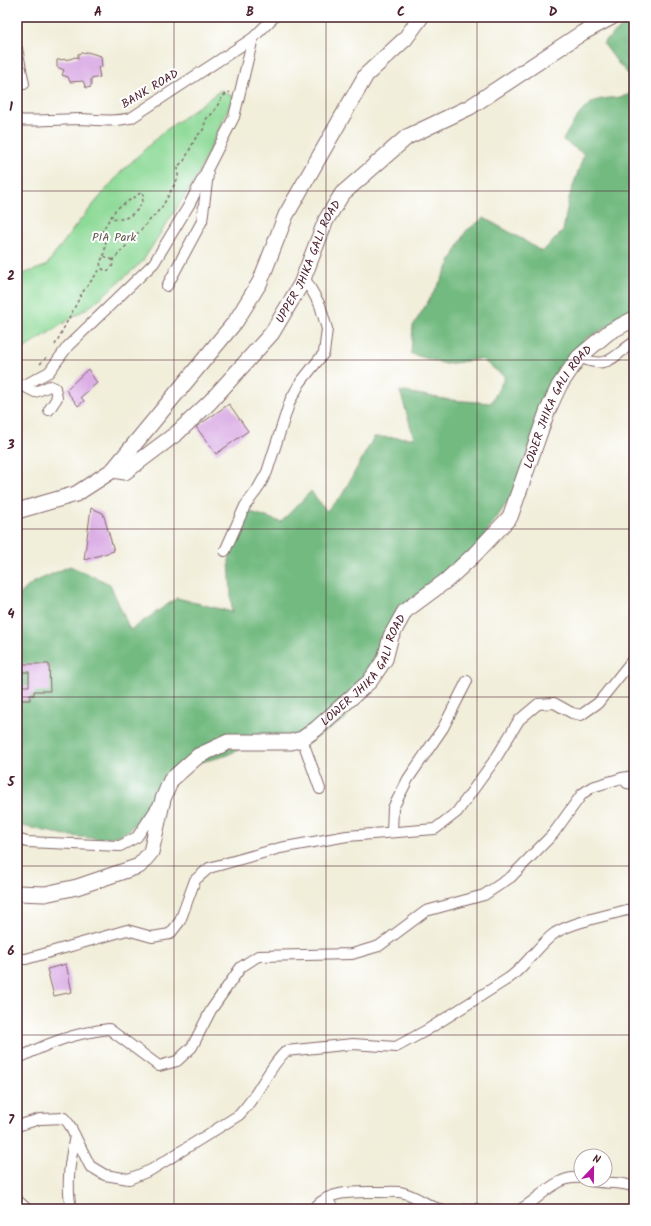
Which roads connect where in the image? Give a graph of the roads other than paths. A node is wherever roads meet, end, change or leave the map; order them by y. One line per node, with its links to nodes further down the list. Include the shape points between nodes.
1 (274, 17): 4 (street, BANK ROAD)
2 (421, 17): 16 (main road, via 405,39 366,75 286,216 260,282 236,321)
3 (612, 17): 9 (main road, UPPER JHIKA GALI ROAD, via 582,33 470,107 407,137 342,194 326,220)
4 (253, 38): 7 (street, BANK ROAD, via 131,118 117,121); 8 (street, via 234,117)
5 (17, 49): 6 (street)
6 (24, 84)
7 (17, 120)
8 (208, 168): 10 (street, via 202,221); 14 (street, via 154,263 68,346 49,372)
9 (304, 277): 16 (main road, UPPER JHIKA GALI ROAD, via 272,333 210,402 147,457 125,472); 18 (street, via 320,305 327,328 324,353 300,383 290,401 267,472 245,506)
10 (167, 286)
11 (634, 319): 13 (main road, LOWER JHIKA GALI ROAD, via 609,332)
12 (634, 342): 13 (street, via 612,359 600,364)
13 (579, 357): 21 (main road, LOWER JHIKA GALI ROAD, via 559,386 547,412 510,517 476,554 447,580 405,611 391,636 385,659 370,681)
14 (20, 386): 15 (street, via 35,392 50,386 55,388 57,398)
15 (49, 410)
16 (113, 470): 17 (main road, UPPER JHIKA GALI ROAD, via 76,494)
17 (17, 511)
18 (225, 551)
19 (634, 658): 27 (street, via 598,703 581,715 554,703 538,704 533,708 520,720 457,812 435,829)
20 (467, 681): 27 (street, via 443,728 408,779 392,808)
21 (302, 739): 25 (street); 26 (main road, LOWER JHIKA GALI ROAD, via 291,742 228,742 198,756 171,780)
22 (634, 776): 23 (street)
23 (622, 778): 24 (street, via 627,783); 32 (street, via 592,787 582,794 553,834 511,877 484,895 426,911 379,946 352,954 258,956 241,967 211,1010 192,1047 177,1061 159,1066 109,1029 94,1030 50,1042)
24 (634, 784)
25 (320, 789)
26 (163, 799): 28 (street, via 137,837 120,846 26,842); 29 (main road, LOWER JHIKA GALI ROAD, via 151,852 139,866 77,887 45,894)
27 (392, 832): 31 (street, via 348,836 280,848 209,868 195,880 180,921 170,934 152,937 127,930 26,959)
28 (17, 839)
29 (17, 893)
30 (634, 908): 34 (street, via 555,934 510,978 428,1030 396,1047 353,1044 286,1051 273,1065 251,1103 240,1115 151,1170 129,1179 115,1178 90,1166)
31 (17, 959)
32 (17, 1059)
33 (17, 1126): 34 (street, via 40,1119 64,1118)
34 (75, 1136): 41 (street, via 67,1185)
35 (573, 1177): 47 (street, via 563,1179)
36 (613, 1183): 37 (street, via 626,1183)
37 (634, 1187)
38 (327, 1198): 42 (street); 43 (street); 44 (street, via 359,1191 402,1192)
39 (17, 1200): 40 (street)
40 (27, 1209)
41 (71, 1209)
42 (314, 1209)
43 (333, 1209)
44 (440, 1209)
45 (467, 1209): 46 (street)
46 (476, 1209)
47 (521, 1209)

